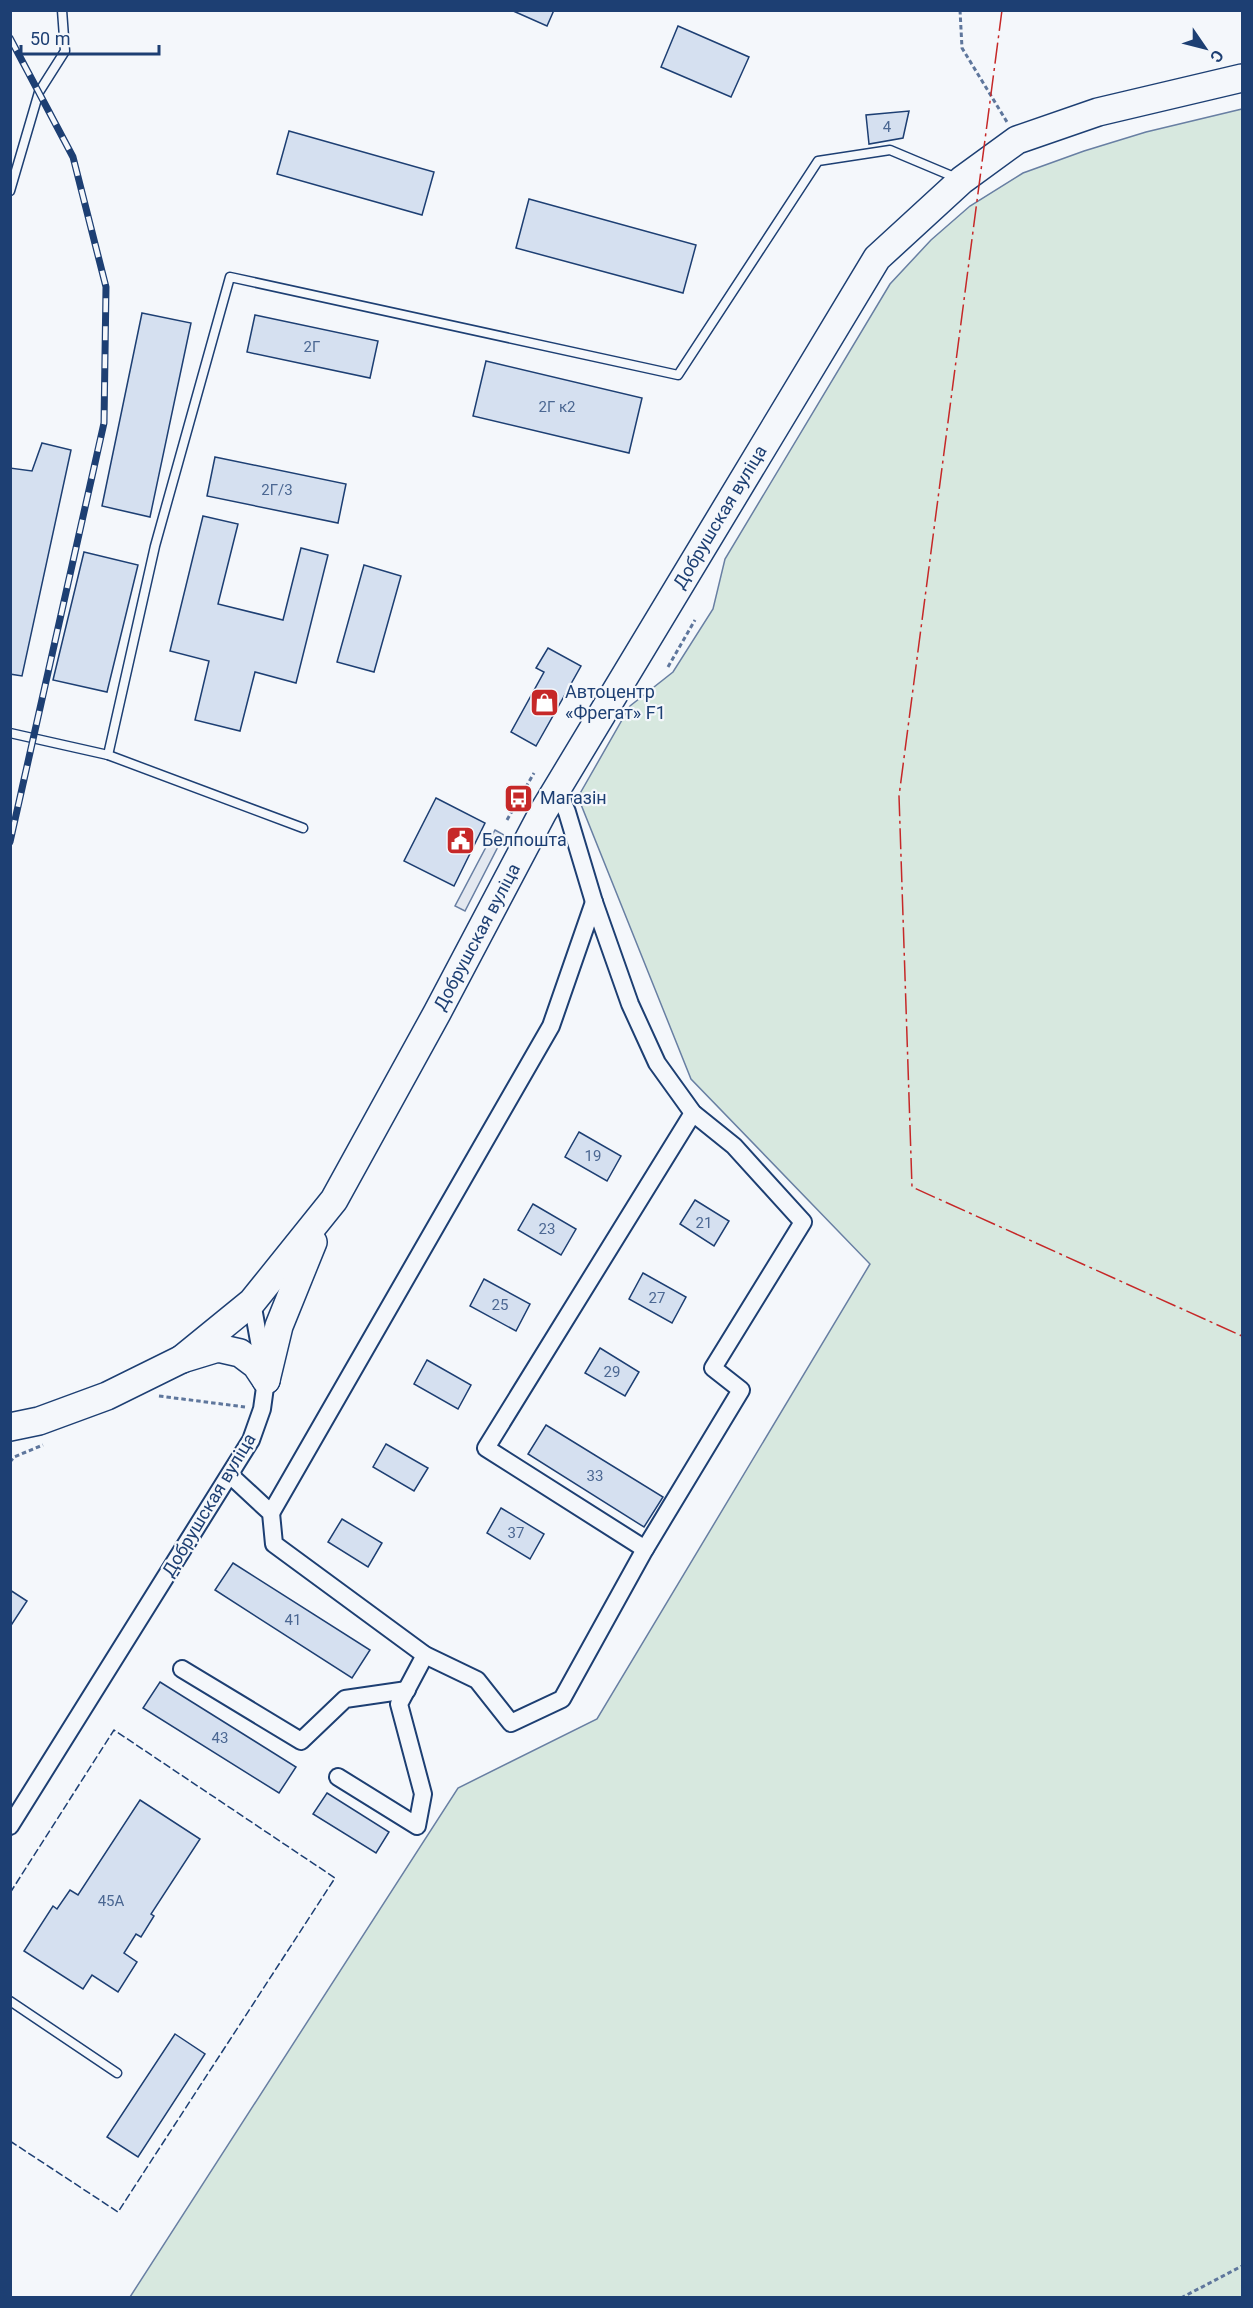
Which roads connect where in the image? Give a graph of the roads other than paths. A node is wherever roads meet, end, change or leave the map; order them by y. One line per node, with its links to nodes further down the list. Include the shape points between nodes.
1 (62, 10): 4 (lane, via 65,51 39,92)
2 (1242, 78): 3 (main road, Добрушская вуліца, via 1098,112 1017,140)
3 (962, 180): 6 (lane, via 890,150 818,162 678,375 230,277 155,546); 7 (main road, Добрушская вуліца, via 877,258)
4 (10, 190)
5 (10, 733): 6 (lane)
6 (108, 755): 8 (lane)
7 (556, 789): 9 (street, via 567,812); 11 (main road, Добрушская вуліца)
8 (303, 828)
9 (594, 902): 10 (street, via 630,1004 657,1063); 17 (street, via 552,1026)
10 (693, 1113): 18 (street, via 734,1146 803,1222 713,1368 741,1390); 18 (street, via 486,1448)
11 (334, 1200): 12 (main road, Добрушская вуліца); 14 (main road, via 305,1257 279,1326)
12 (252, 1302): 13 (main road); 14 (street, Добрушская вуліца)
13 (182, 1359): 14 (main road, via 218,1348 240,1353 256,1365); 15 (main road, via 107,1396)
14 (266, 1380): 16 (street, Добрушская вуліца, via 262,1409)
15 (10, 1427)
16 (230, 1475): 17 (street); 23 (street, Добрушская вуліца)
17 (271, 1513): 19 (street, via 274,1544)
18 (645, 1549): 19 (street, via 562,1699 511,1723 477,1680)
19 (425, 1655): 21 (street)
20 (182, 1669): 21 (street, via 301,1741 345,1700)
21 (407, 1690): 22 (street, via 399,1704 423,1794 417,1826)
22 (339, 1777)
23 (10, 1826)
24 (10, 2001): 25 (lane)
25 (117, 2073)

